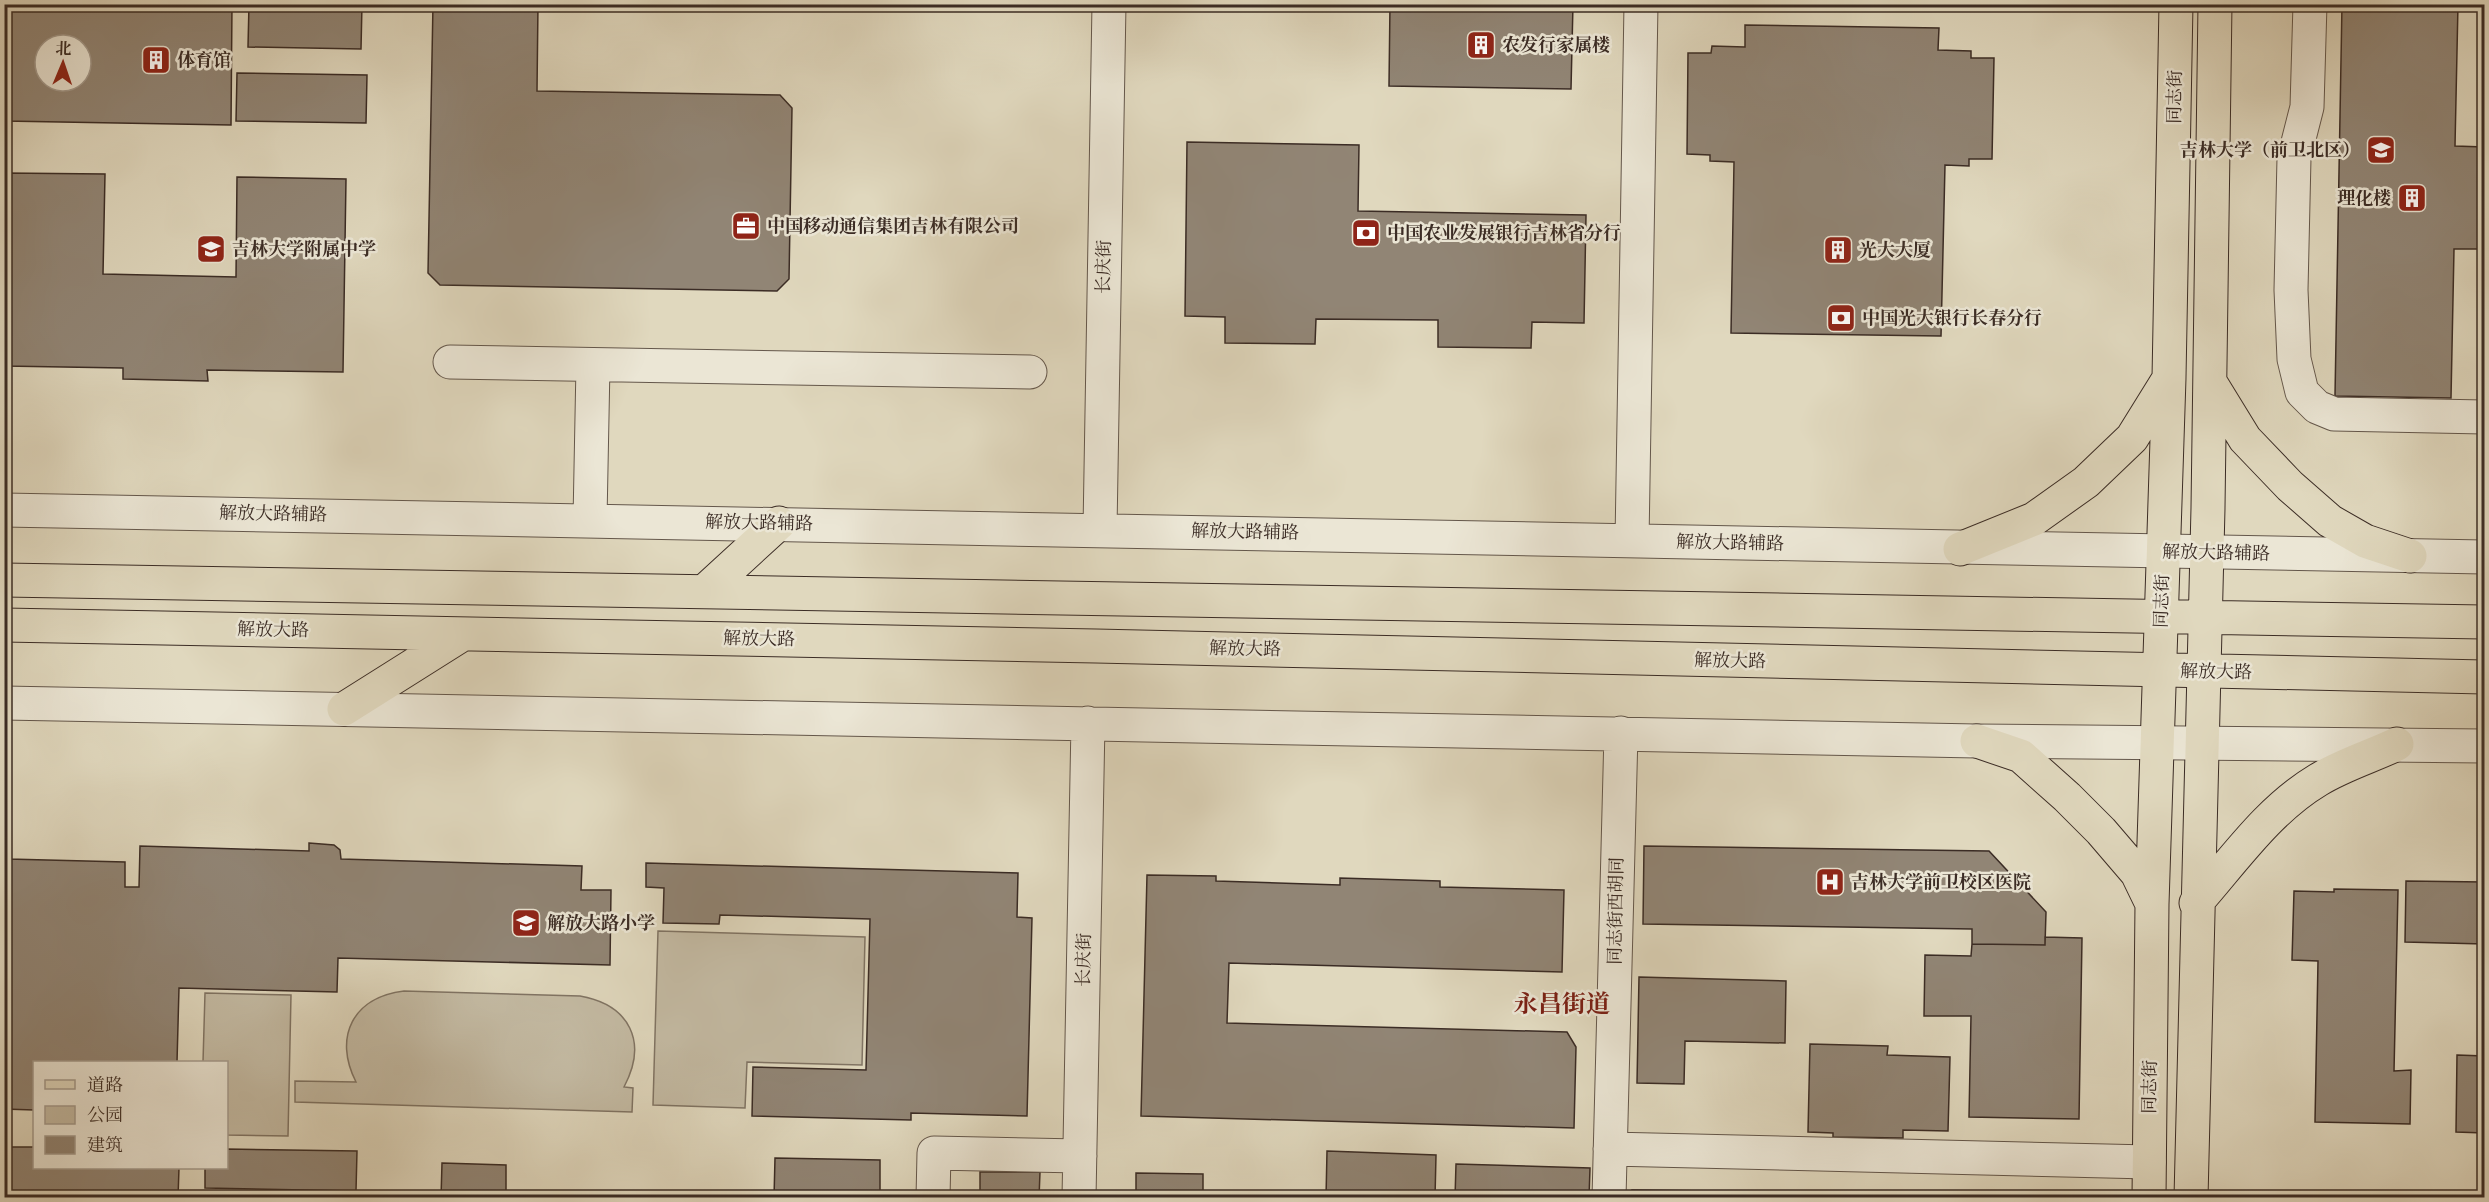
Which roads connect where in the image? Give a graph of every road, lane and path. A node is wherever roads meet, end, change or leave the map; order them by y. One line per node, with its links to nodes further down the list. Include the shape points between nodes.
1 (1109, 4): 15 (street, 长庆街)
2 (1641, 4): 16 (street)
3 (2176, 4): 9 (main road, 同志街)
4 (2215, 4): 10 (main road)
5 (2310, 4): 11 (street, via 2307,107 2294,158 2291,290 2294,359 2302,392 2317,407 2334,414)
6 (450, 362): 7 (street)
7 (593, 365): 8 (street); 13 (street)
8 (1030, 372)
9 (2169, 378): 17 (main road, via 2132,438 2086,482 2034,519); 18 (main road, 同志街)
10 (2210, 382): 19 (main road); 20 (main road, via 2245,439 2330,521 2365,541)
11 (2484, 417)
12 (4, 510): 13 (street, 解放大路辅路)
13 (590, 520): 14 (street, 解放大路辅路)
14 (779, 523): 15 (street, 解放大路辅路); 23 (main road)
15 (1100, 529): 16 (street, 解放大路辅路)
16 (1632, 541): 17 (street, 解放大路辅路)
17 (1960, 549): 18 (street, 解放大路辅路)
18 (2164, 552): 19 (street, 解放大路辅路); 24 (main road, 同志街)
19 (2206, 553): 20 (street, 解放大路辅路); 25 (main road)
20 (2410, 556): 21 (street, 解放大路辅路)
21 (2484, 557)
22 (4, 580): 23 (main road)
23 (706, 591): 24 (main road)
24 (2161, 615): 25 (main road); 29 (main road, 同志街)
25 (2205, 616): 26 (main road); 30 (main road)
26 (2484, 622)
27 (4, 625): 28 (main road, 解放大路)
28 (463, 634): 29 (main road, 解放大路); 33 (main road)
29 (2160, 671): 30 (main road, 解放大路); 37 (main road, 同志街)
30 (2204, 672): 31 (main road, 解放大路); 38 (main road)
31 (2484, 677)
32 (4, 703): 33 (street)
33 (344, 709): 34 (street)
34 (1088, 723): 35 (street); 44 (street, 长庆街)
35 (1621, 733): 36 (street); 43 (street, 同志街西胡同)
36 (1977, 741): 37 (street); 42 (main road, via 2021,756 2067,797 2137,873)
37 (2158, 742): 38 (street); 42 (main road, 同志街)
38 (2203, 743): 39 (street); 41 (main road)
39 (2397, 744): 40 (street); 41 (main road, via 2318,779 2282,806)
40 (2484, 746)
41 (2196, 903): 50 (main road)
42 (2152, 904): 45 (main road, 同志街)
43 (1610, 1149): 45 (street); 48 (street, 同志街西胡同)
44 (1080, 1156): 46 (street, via 934,1153); 47 (street, 长庆街)
45 (2149, 1162): 49 (main road, 同志街)
46 (933, 1197)
47 (1079, 1197)
48 (1609, 1197)
49 (2149, 1197)
50 (2191, 1197)

